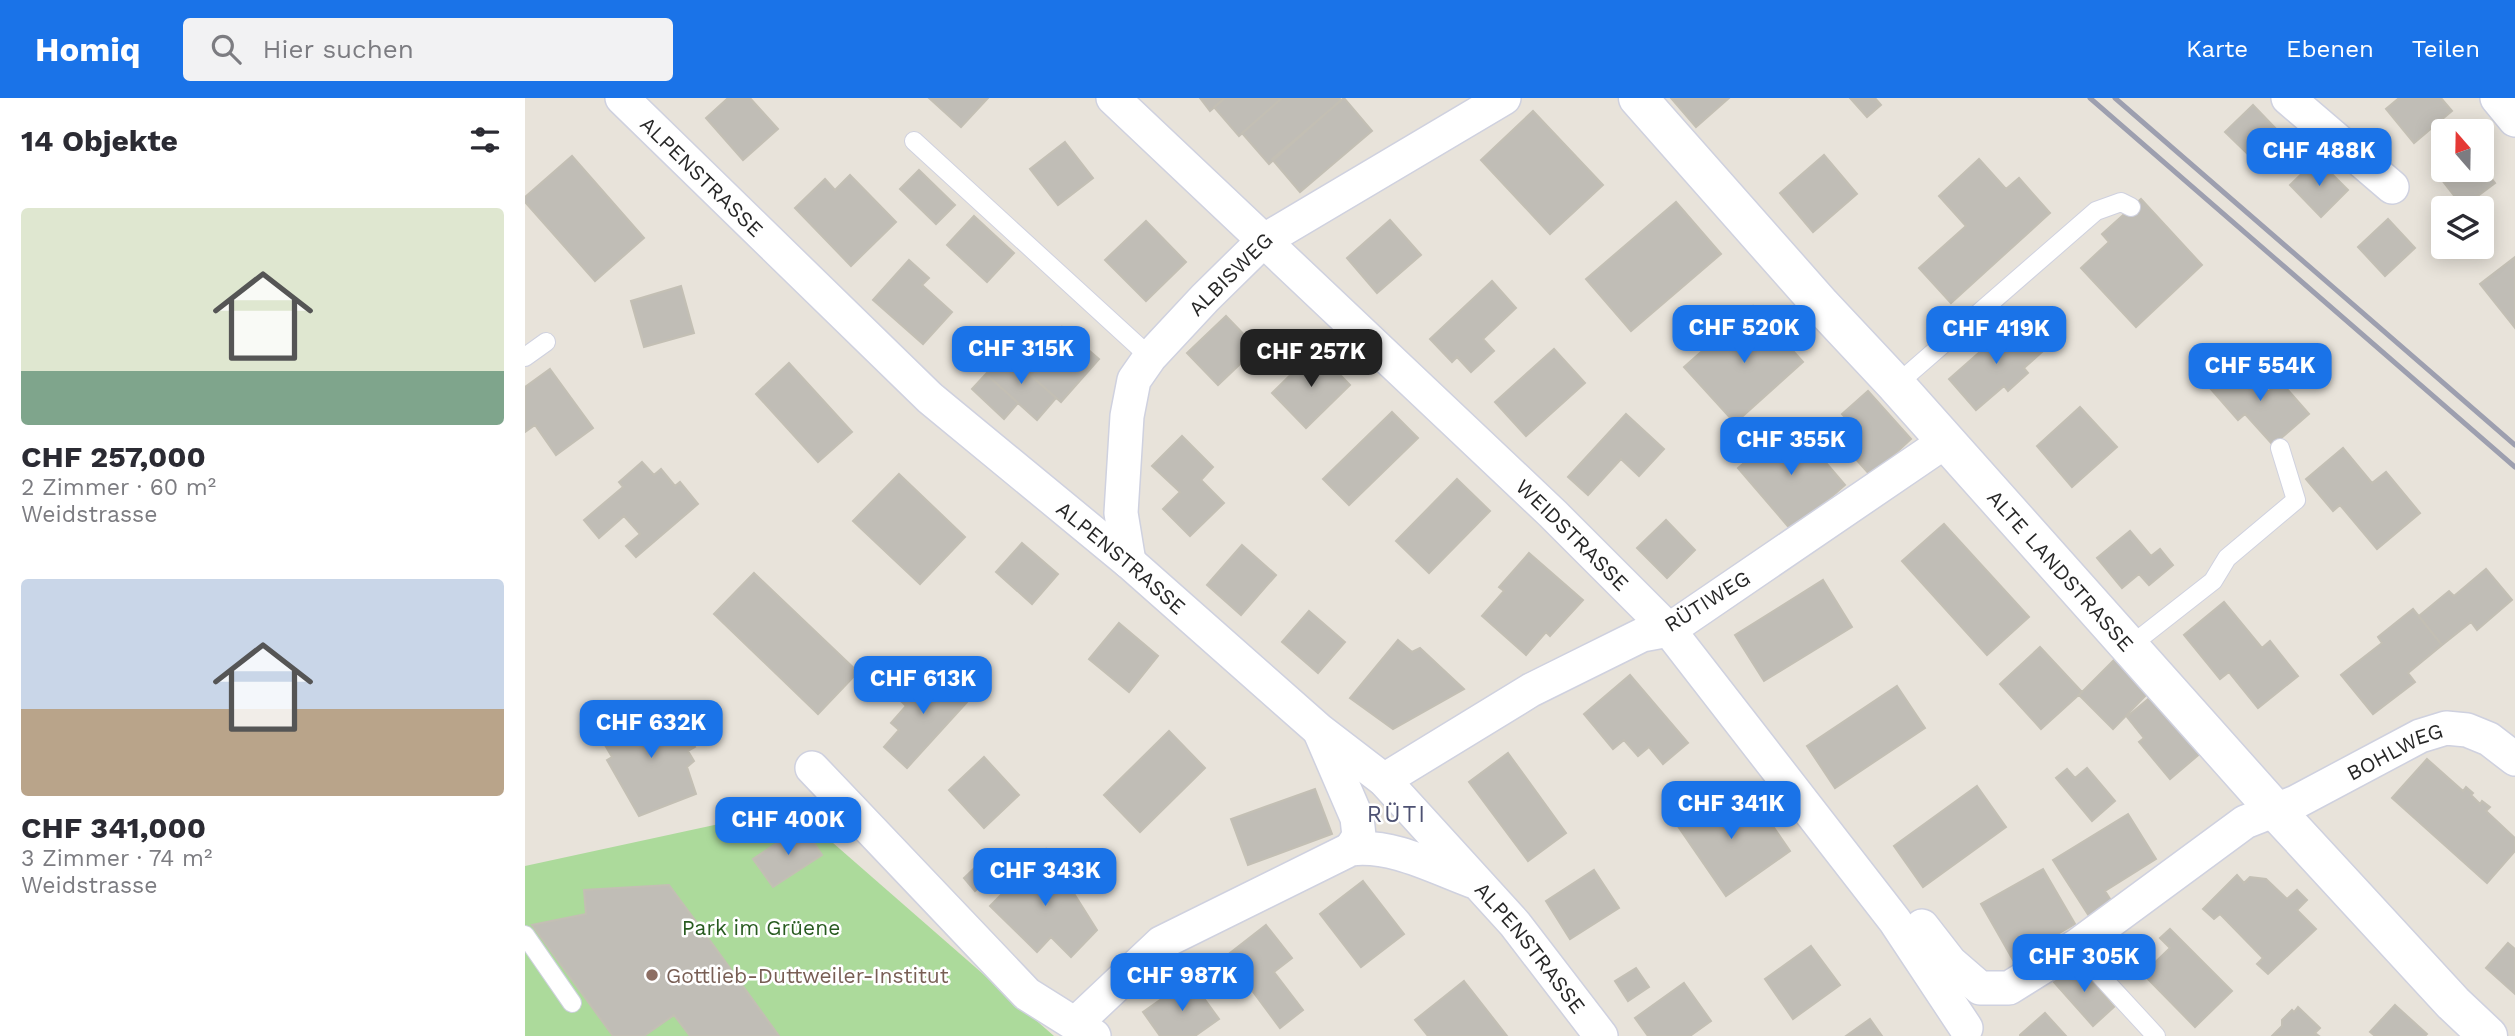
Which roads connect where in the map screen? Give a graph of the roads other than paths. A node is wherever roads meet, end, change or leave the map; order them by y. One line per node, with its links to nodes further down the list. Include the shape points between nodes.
1 (622, 98): 18 (street, ALPENSTRASSE, via 930,398)
2 (1113, 98): 11 (street, WEIDSTRASSE)
3 (1504, 98): 11 (street, ALBISWEG)
4 (1639, 98): 15 (main road, ALTE LANDSTRASSE)
5 (2288, 98): 9 (street)
6 (2497, 98): 7 (street)
7 (2515, 120)
8 (914, 141): 13 (lane)
9 (2392, 187)
10 (2131, 207): 15 (lane, via 2121,202 2096,211)
11 (1263, 241): 13 (street, ALBISWEG); 19 (street, WEIDSTRASSE, via 1553,514)
12 (546, 342): 14 (lane)
13 (1150, 357): 18 (street, ALBISWEG, via 1134,380 1126,427 1121,513)
14 (525, 358)
15 (1896, 385): 16 (main road, ALTE LANDSTRASSE)
16 (1946, 441): 19 (street, RÜTIWEG); 20 (main road, ALTE LANDSTRASSE)
17 (2280, 448): 20 (lane, via 2296,499 2227,558 2213,581)
18 (1129, 562): 21 (street, ALPENSTRASSE)
19 (1669, 630): 24 (street, RÜTIWEG, via 1642,635 1531,690); 28 (street, WEIDSTRASSE)
20 (2130, 646): 25 (main road, ALTE LANDSTRASSE)
21 (1319, 730): 24 (street, ALPENSTRASSE); 26 (street, via 1357,818 1359,836)
22 (2515, 759): 25 (street, BOHLWEG, via 2489,739 2446,728 2420,736)
23 (812, 768): 33 (street, via 1027,994)
24 (1384, 780): 27 (street, ALPENSTRASSE)
25 (2275, 810): 30 (street, BOHLWEG, via 2245,822); 36 (main road, ALTE LANDSTRASSE)
26 (1351, 849): 27 (street, via 1389,851); 33 (street, via 1161,943)
27 (1480, 884): 34 (street, ALPENSTRASSE)
28 (1895, 921): 30 (street, BOHLWEG, via 1908,917 1923,926 1949,962 1980,988 2009,988); 32 (street, WEIDSTRASSE)
29 (525, 935): 31 (lane)
30 (2078, 945): 35 (lane)
31 (572, 1003)
32 (1966, 1028)
33 (1082, 1032)
34 (1601, 1036)
35 (2156, 1036)
36 (2488, 1036)

